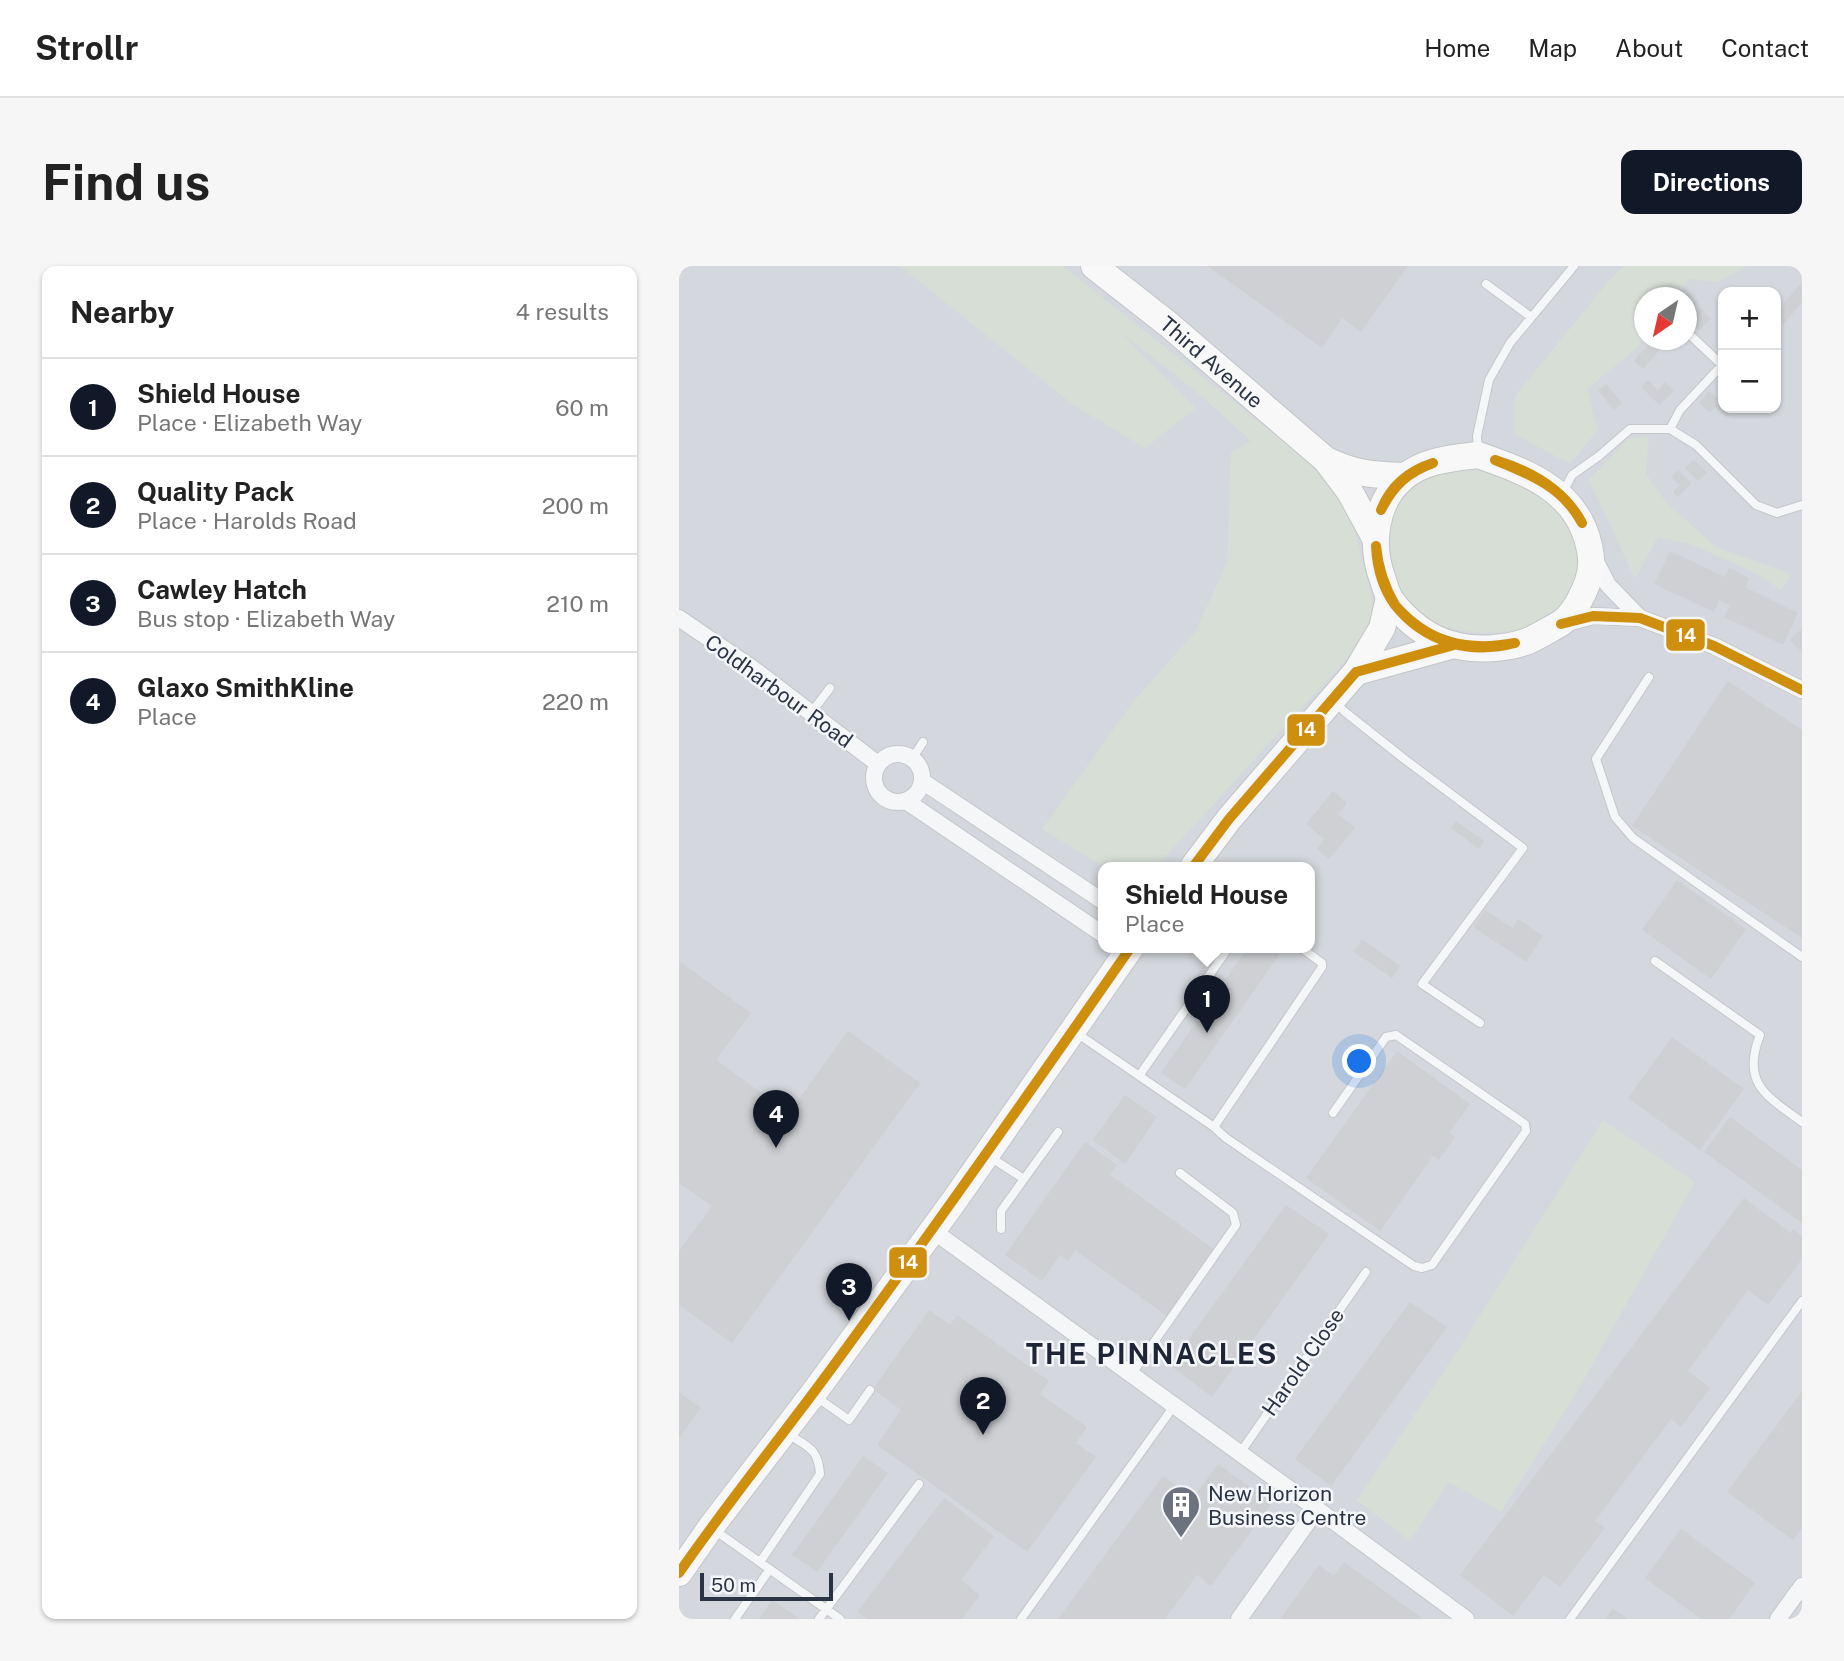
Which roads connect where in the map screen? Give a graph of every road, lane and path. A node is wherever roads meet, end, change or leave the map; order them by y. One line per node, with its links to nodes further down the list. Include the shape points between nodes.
1 (1094, 266): 10 (main road, Third Avenue)
2 (1574, 266): 4 (lane)
3 (1486, 284): 4 (lane)
4 (1531, 317): 9 (lane, via 1489,380 1477,436)
5 (1697, 342): 6 (lane)
6 (1718, 361)
7 (1718, 370): 8 (lane, via 1680,410)
8 (1669, 429): 12 (lane, via 1630,429 1572,475); 13 (lane, via 1696,445 1756,505 1777,513)
9 (1478, 455): 11 (main road, via 1422,466); 12 (main road, via 1510,466)
10 (1326, 460): 11 (main road, Third Avenue, via 1370,475); 14 (main road, Third Avenue)
11 (1404, 476): 14 (main road, via 1380,513)
12 (1562, 495): 15 (main road, via 1585,529)
13 (1802, 505)
14 (1375, 538): 16 (main road, via 1378,568)
15 (1593, 556): 18 (street, via 1608,585); 19 (main road, via 1584,592)
16 (1389, 598): 20 (main road, via 1425,633); 21 (main road, via 1382,628)
17 (679, 618): 26 (street, Coldharbour Road)
18 (1640, 618): 19 (street, via 1593,617); 24 (street, via 1714,646)
19 (1561, 624): 20 (main road, via 1505,646)
20 (1454, 645): 21 (main road)
21 (1356, 672): 25 (main road)
22 (1649, 677): 40 (lane, via 1596,759 1615,817 1633,838)
23 (829, 688): 26 (lane)
24 (1802, 690)
25 (1332, 699): 32 (main road); 42 (lane, via 1523,848 1422,984)
26 (811, 713): 29 (street, Coldharbour Road)
27 (923, 742): 28 (lane)
28 (912, 759): 29 (street, via 890,755); 30 (street, via 920,768)
29 (878, 764): 31 (street, via 873,780 880,795 892,802)
30 (922, 781): 31 (street, via 917,793); 33 (street)
31 (906, 801): 36 (street)
32 (1197, 862)
33 (1079, 885): 34 (street); 35 (street)
34 (1098, 893)
35 (1098, 898)
36 (1098, 931)
37 (1124, 953): 43 (main road)
38 (1225, 953): 44 (lane)
39 (1308, 953): 47 (lane, via 1322,967)
40 (1802, 957)
41 (1655, 961): 46 (lane, via 1760,1035 1754,1050 1757,1084)
42 (1480, 1023)
43 (1072, 1031): 44 (lane); 49 (main road)
44 (1139, 1076): 47 (lane)
45 (1333, 1112): 47 (lane, via 1386,1037 1396,1035 1525,1124 1526,1131 1432,1265 1422,1268)
46 (1802, 1122)
47 (1214, 1127)
48 (1058, 1132): 51 (lane)
49 (987, 1155): 51 (lane); 53 (main road)
50 (1180, 1173): 56 (lane, via 1233,1213 1236,1225)
51 (1024, 1180): 52 (lane, via 1001,1211)
52 (1001, 1229)
53 (932, 1230): 56 (street); 58 (main road)
54 (1366, 1272): 61 (lane, Harold Close)
55 (1802, 1301): 76 (lane)
56 (1131, 1374): 59 (street)
57 (870, 1390): 58 (lane, via 849,1420)
58 (813, 1394): 60 (main road)
59 (1174, 1406): 61 (street); 73 (lane)
60 (785, 1431): 64 (main road); 65 (lane, via 816,1453 820,1474)
61 (1240, 1453): 63 (street)
62 (919, 1485): 69 (lane)
63 (1317, 1509): 74 (street); 75 (street)
64 (711, 1527): 65 (lane); 67 (main road)
65 (760, 1562): 66 (lane)
66 (771, 1569): 69 (lane); 70 (lane)
67 (679, 1573)
68 (1802, 1586): 77 (street)
69 (826, 1609): 71 (lane); 72 (lane)
70 (735, 1619)
71 (819, 1619)
72 (840, 1619)
73 (1021, 1619)
74 (1239, 1619)
75 (1466, 1619)
76 (1570, 1619)
77 (1778, 1619)

